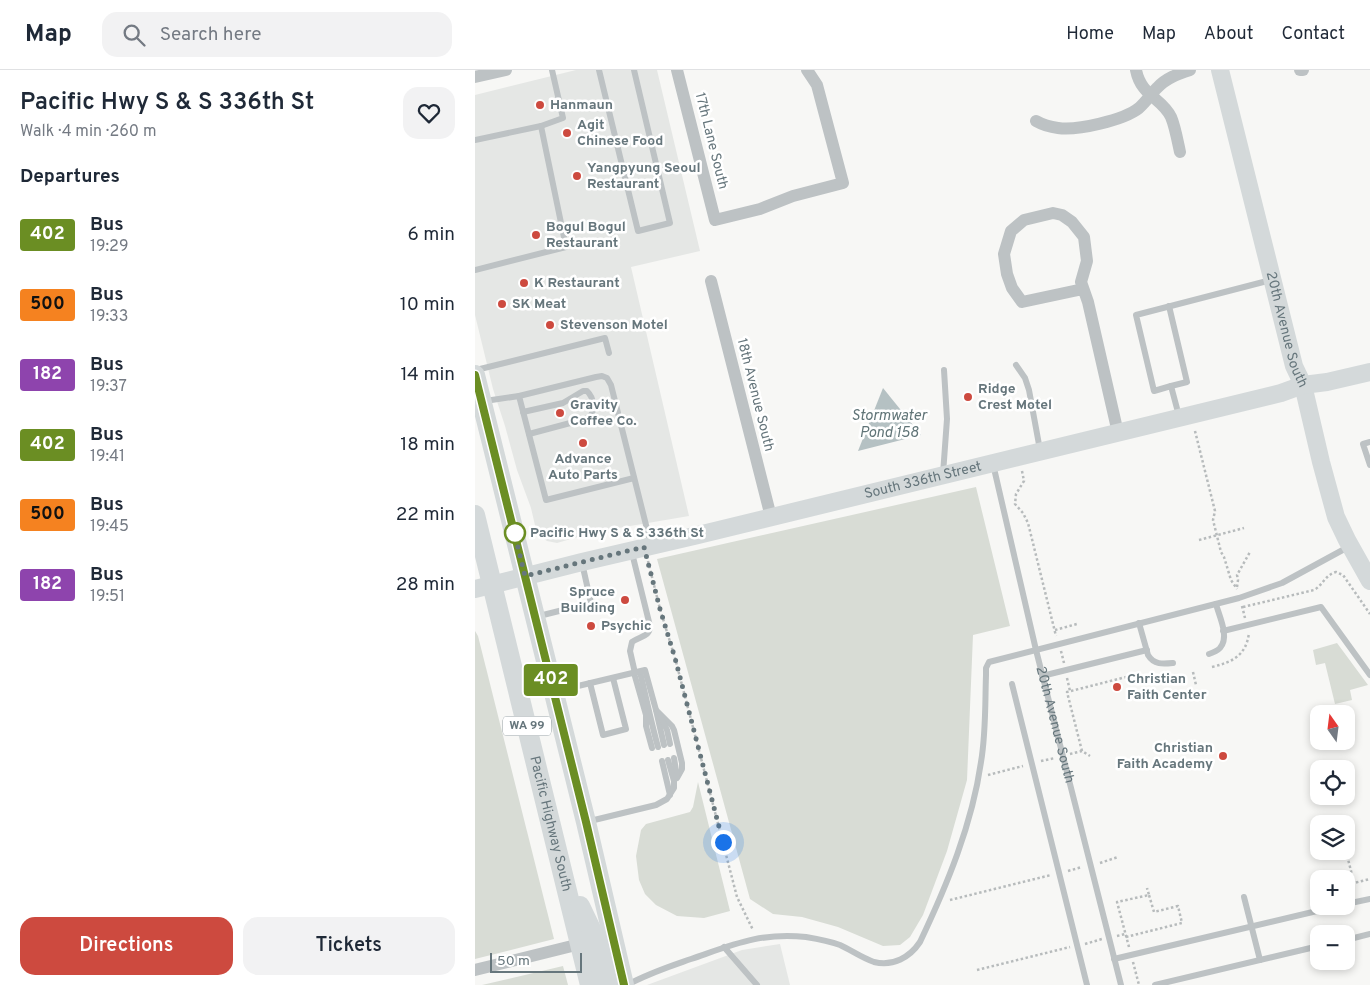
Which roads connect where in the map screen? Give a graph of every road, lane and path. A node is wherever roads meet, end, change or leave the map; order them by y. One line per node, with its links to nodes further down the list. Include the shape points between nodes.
1 (506, 70): 10 (street)
2 (552, 70): 13 (lane, via 563,118)
3 (599, 70): 4 (lane, via 638,231 670,223)
4 (634, 70)
5 (677, 70): 6 (street, 17th Lane South, via 715,220 843,184 817,85)
6 (807, 70)
7 (1136, 70): 11 (street)
8 (1191, 70): 11 (street, via 1170,78)
9 (1220, 70): 17 (main road, 20th Avenue South)
10 (475, 77)
11 (1151, 96): 12 (street, via 1139,108 1122,117 1081,127 1050,127); 15 (street, via 1171,117)
12 (1036, 121)
13 (541, 126): 14 (lane); 16 (lane, via 566,247)
14 (475, 140)
15 (1180, 152)
16 (475, 270)
17 (1272, 280): 20 (lane); 27 (main road, 20th Avenue South, via 1294,366)
18 (711, 281): 44 (street, 18th Avenue South)
19 (1083, 289): 19 (street, via 1081,282 1087,261 1084,237 1072,222 1053,213 1024,220 1011,231 1005,254 1007,274 1012,288 1023,302); 34 (street)
20 (1169, 306): 28 (lane, via 1187,382); 28 (lane, via 1136,315 1154,391)
21 (609, 353): 23 (lane, via 605,338)
22 (1016, 365): 37 (lane, via 1029,390)
23 (475, 370)
24 (944, 370): 41 (lane, via 947,419)
25 (1370, 372): 27 (main road, South 336th Street)
26 (475, 375): 30 (main road, WA 99)
27 (1303, 385): 32 (main road, South 336th Street); 48 (main road, 20th Avenue South, via 1327,488)
28 (1171, 386): 32 (lane)
29 (519, 396): 30 (lane); 31 (lane); 42 (lane, via 596,377 607,378)
30 (482, 401): 52 (main road, WA 99)
31 (523, 412): 35 (lane); 35 (lane, via 563,403 583,391 590,394 594,407 589,418)
32 (1179, 418): 34 (main road, South 336th Street)
33 (1195, 431): 46 (path, via 1215,511 1213,520)
34 (1118, 432): 37 (main road, South 336th Street)
35 (529, 434): 42 (lane, via 546,500)
36 (1370, 442): 39 (lane, via 1363,444)
37 (1040, 451): 38 (main road, South 336th Street)
38 (992, 463): 41 (main road, South 336th Street); 66 (lane, 20th Avenue South)
39 (1370, 465)
40 (1022, 471): 63 (path, via 1024,481 1016,494 1015,504 1027,523)
41 (943, 475): 44 (main road, South 336th Street)
42 (634, 478): 49 (lane)
43 (475, 515): 54 (main road, Pacific Highway South / WA 99)
44 (771, 517): 49 (main road, South 336th Street)
45 (1244, 528): 46 (path)
46 (1217, 536): 47 (path); 50 (path, via 1237,589 1237,575)
47 (1199, 540)
48 (1350, 546): 53 (main road, 20th Avenue South); 55 (lane, via 1282,583)
49 (642, 548): 51 (main road, South 336th Street); 72 (lane, via 650,626 647,635 632,642 630,651); 108 (path, via 675,658 737,897)
50 (1250, 552)
51 (582, 562): 52 (main road, South 336th Street); 59 (lane, via 591,603)
52 (525, 576): 54 (main road, South 336th Street); 59 (main road, WA 99)
53 (1370, 581)
54 (483, 587): 93 (main road, Pacific Highway South / WA 99)
55 (1239, 598): 56 (lane); 57 (path)
56 (1216, 604): 60 (lane); 64 (lane)
57 (1242, 608): 58 (path, via 1314,590 1328,575 1336,572 1343,575); 62 (path)
58 (1370, 614)
59 (535, 617): 82 (main road, WA 99)
60 (1139, 623): 65 (lane); 67 (lane)
61 (1077, 624): 63 (path)
62 (1247, 625): 64 (lane); 70 (path, via 1249,632 1242,651 1236,658); 75 (lane, via 1321,607)
63 (1055, 630): 65 (path)
64 (1223, 631): 68 (lane, via 1220,648)
65 (1059, 644): 66 (lane); 71 (path)
66 (1035, 650): 76 (lane, 20th Avenue South); 108 (lane, via 989,662 986,668 982,761 975,798 946,882 914,951 901,959 883,963 873,962 823,940 785,936)
67 (1147, 650): 69 (lane, via 1155,662); 71 (lane)
68 (1209, 654)
69 (1173, 663)
70 (1212, 666)
71 (1065, 670): 76 (lane); 81 (path)
72 (638, 672): 77 (lane); 83 (lane); 83 (lane, via 646,726 661,746)
73 (1193, 672): 80 (path)
74 (1176, 675): 81 (path, via 1147,678 1138,674)
75 (1370, 675)
76 (1042, 676): 92 (lane, 20th Avenue South)
77 (613, 678): 78 (lane); 78 (lane, via 626,729 603,735)
78 (590, 683): 82 (lane)
79 (1011, 684): 94 (lane)
80 (1196, 685)
81 (1070, 691): 84 (path, via 1067,692)
82 (554, 692): 89 (main road, WA 99)
83 (656, 710): 86 (lane, via 674,730 682,764)
84 (1082, 751)
85 (665, 761): 86 (lane); 87 (lane); 88 (lane)
86 (677, 778): 87 (lane)
87 (674, 788): 88 (lane)
88 (670, 796): 89 (lane, via 656,805)
89 (586, 822): 120 (main road, WA 99)
90 (1118, 857): 92 (path)
91 (1348, 860): 95 (path, via 1354,883)
92 (1090, 865): 94 (path); 106 (lane, 20th Avenue South)
93 (561, 868): 109 (main road, Pacific Highway South / WA 99); 119 (main road, via 591,929)
94 (1059, 873): 100 (path); 110 (lane)
95 (1370, 880)
96 (1147, 888): 97 (path)
97 (1149, 895): 105 (path, via 1117,902); 105 (path, via 1154,912 1178,906 1182,923)
98 (1244, 897): 103 (lane)
99 (1370, 898): 101 (lane)
100 (950, 900)
101 (1355, 902)
102 (1310, 913): 103 (lane)
103 (1251, 927): 113 (lane); 115 (lane)
104 (1370, 934): 107 (lane)
105 (1125, 935): 106 (path); 113 (path)
106 (1109, 937): 110 (path); 114 (lane, 20th Avenue South)
107 (1355, 938)
108 (756, 939): 111 (lane)
109 (580, 944): 116 (street); 118 (main road, Pacific Highway South / WA 99)
110 (1077, 946): 117 (path); 122 (lane)
111 (724, 947): 120 (lane); 121 (lane)
112 (1310, 948): 115 (lane)
113 (1131, 955): 114 (lane); 124 (path)
114 (1114, 959): 123 (lane, 20th Avenue South)
115 (1260, 960): 125 (lane)
116 (475, 970)
117 (977, 970)
118 (590, 985)
119 (605, 985)
120 (626, 985)
121 (757, 985)
122 (1087, 985)
123 (1121, 985)
124 (1139, 985)
125 (1155, 985)

